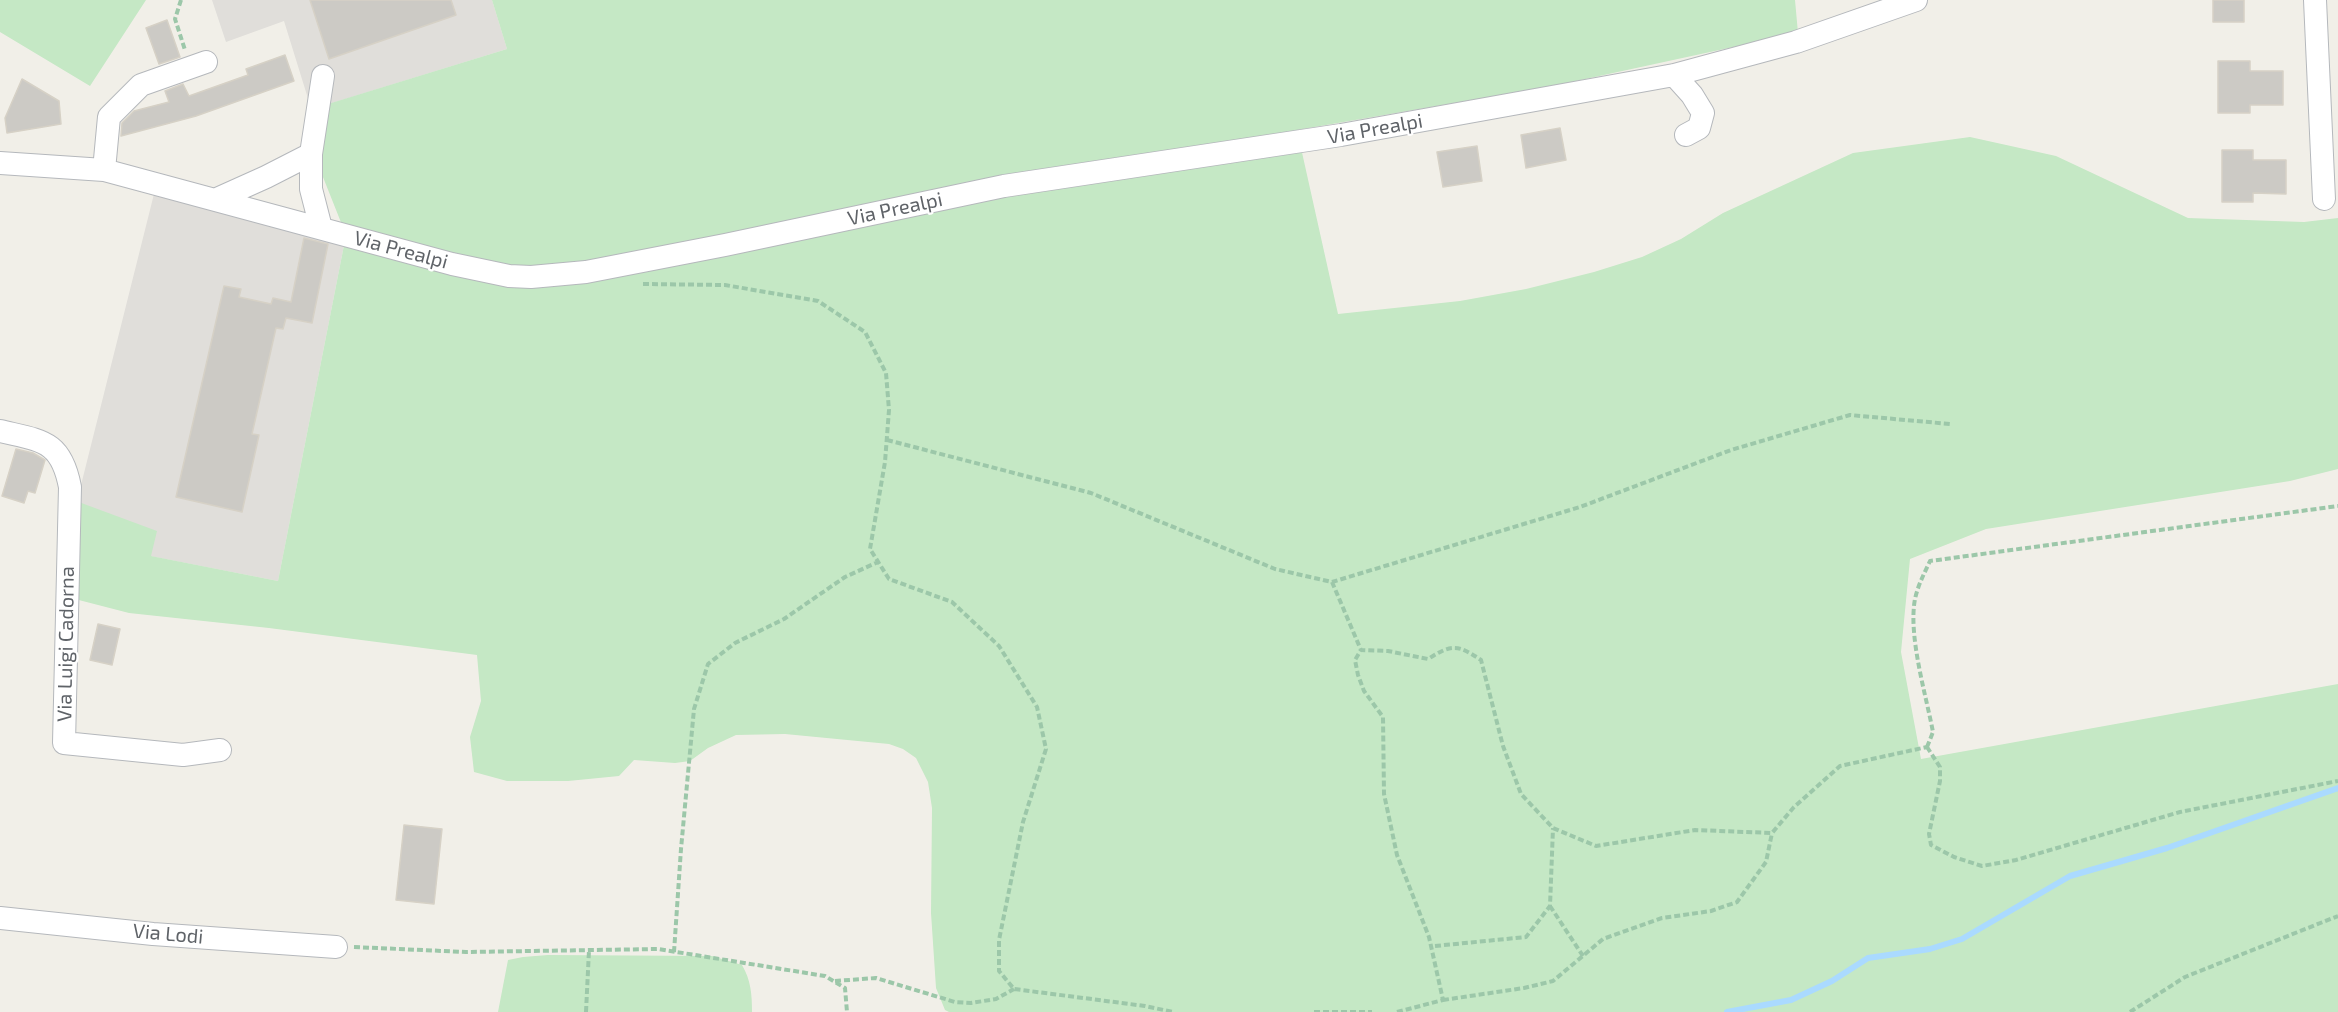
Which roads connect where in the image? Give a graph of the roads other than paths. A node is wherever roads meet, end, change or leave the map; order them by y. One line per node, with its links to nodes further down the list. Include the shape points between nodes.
1 (1916, 0): 4 (street, Via Prealpi, via 1796,42)
2 (2314, 0): 11 (street)
3 (198, 65): 9 (street, via 141,85 109,117)
4 (1674, 75): 6 (street, via 1703,113 1699,128); 12 (street, Via Prealpi, via 1341,135 1004,186 550,277 509,276 452,264)
5 (323, 76): 7 (street)
6 (1686, 135)
7 (311, 154): 10 (street); 12 (street, via 311,189)
8 (0, 163): 9 (street, Via Prealpi)
9 (104, 170): 10 (street, Via Prealpi)
10 (217, 198): 12 (street, Via Prealpi)
11 (2324, 199)
12 (321, 228)
13 (0, 431): 14 (street, Via Luigi Cadorna, via 40,440 57,452 66,467 70,487 64,743 183,755)
14 (220, 750)
15 (0, 918): 16 (street, Via Lodi)
16 (336, 947)

